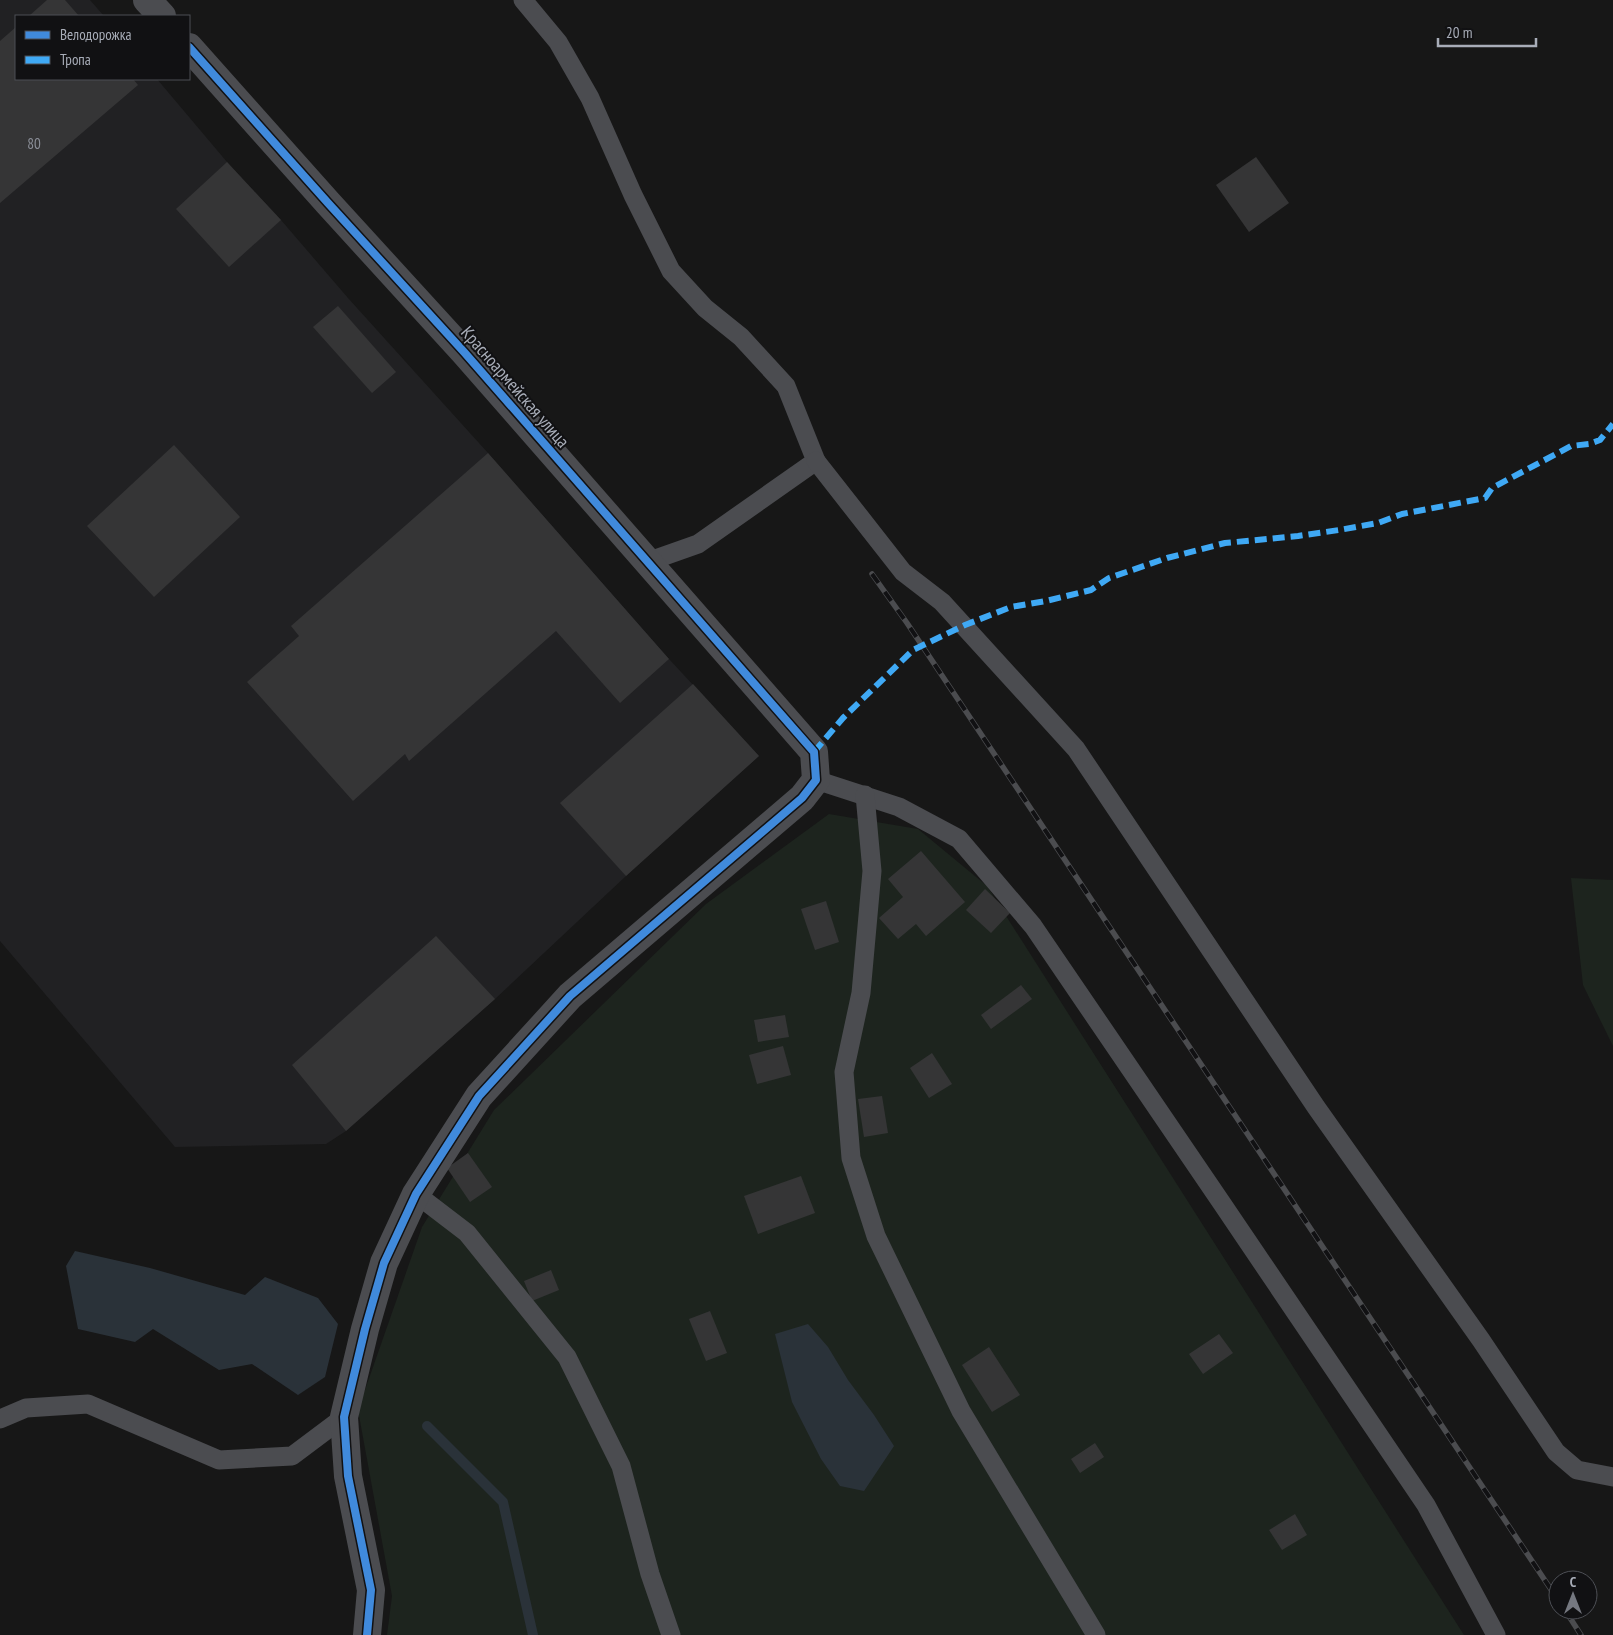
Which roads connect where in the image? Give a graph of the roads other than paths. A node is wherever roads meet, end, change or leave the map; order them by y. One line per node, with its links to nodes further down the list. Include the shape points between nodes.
1 (147, 0): 3 (street)
2 (523, 0): 5 (lane, via 558,42 590,98 671,271 705,308 741,337 786,386)
3 (161, 15)
4 (190, 48): 6 (street, Красноармейская улица)
5 (816, 461): 6 (lane, via 698,544); 12 (lane, via 903,572 948,608 1076,749 1316,1107 1556,1452 1577,1470)
6 (648, 562): 7 (street, Красноармейская улица, via 814,752)
7 (816, 780): 8 (lane); 9 (street, via 802,798 570,996 479,1096)
8 (865, 795): 15 (lane, via 872,871 861,993 844,1072 851,1158 876,1236 961,1412); 16 (lane, via 899,806 959,839 1033,926 1426,1505)
9 (416, 1194): 10 (street, via 384,1263); 14 (lane, via 467,1233 567,1357 621,1466 650,1574)
10 (344, 1418): 11 (lane, via 292,1456 219,1460 88,1404 26,1408); 13 (street, via 348,1476 371,1590)
11 (0, 1419)
12 (1613, 1477)
13 (367, 1635)
14 (671, 1635)
15 (1096, 1635)
16 (1496, 1635)

